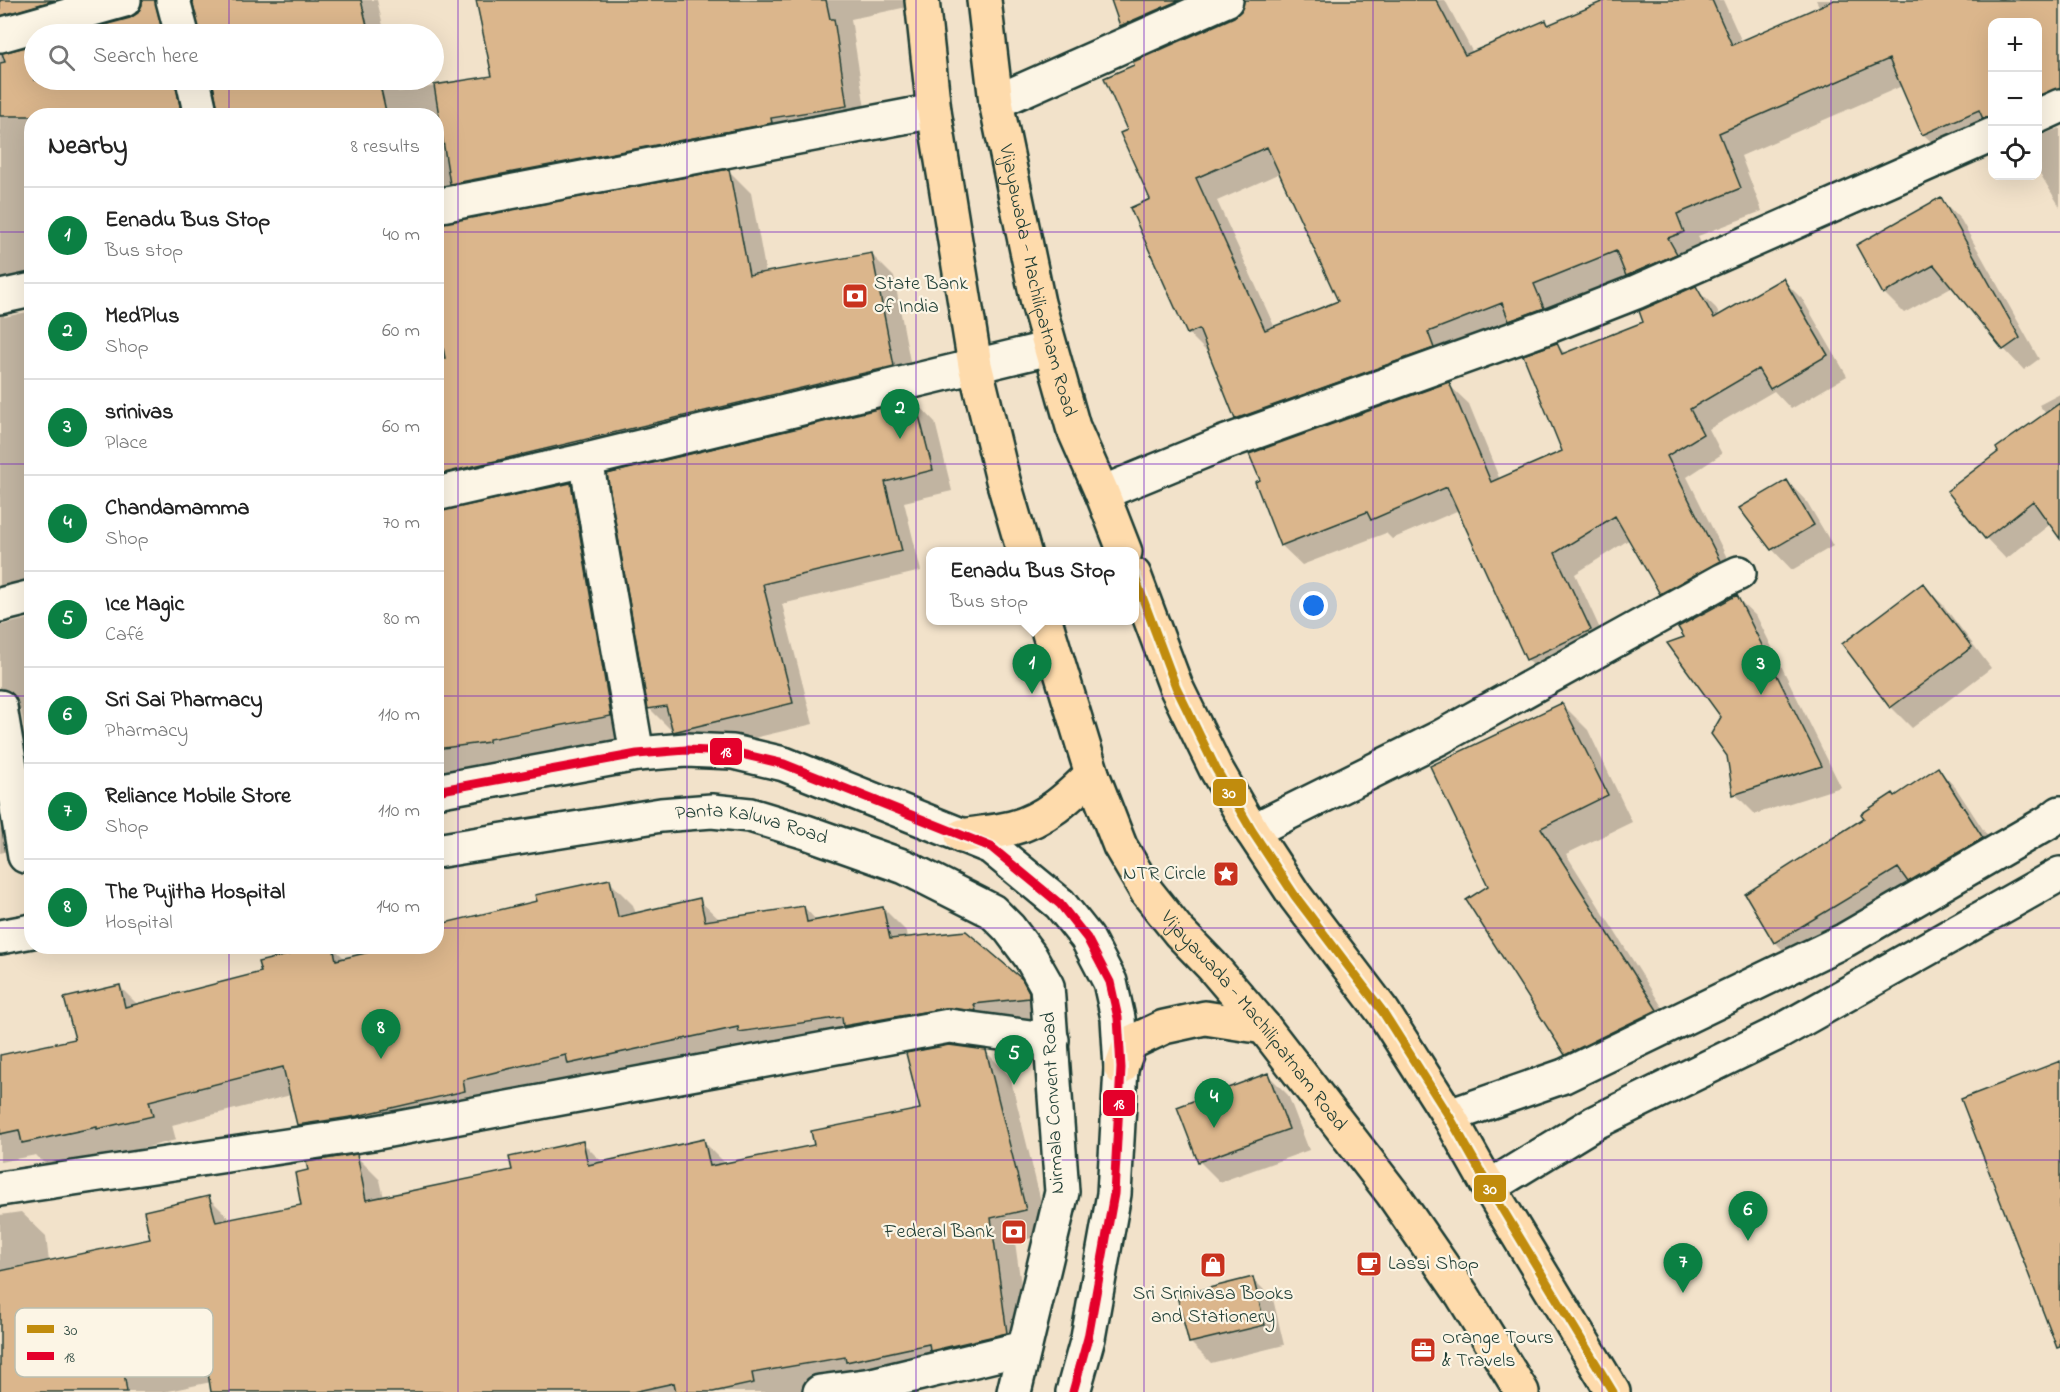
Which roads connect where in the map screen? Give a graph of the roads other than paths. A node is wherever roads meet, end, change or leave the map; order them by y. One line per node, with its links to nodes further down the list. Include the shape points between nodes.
1 (124, 0): 6 (street)
2 (173, 0): 7 (street)
3 (922, 0): 14 (highway)
4 (984, 0): 11 (highway, Vijayawada - Machilipatnam Road)
5 (1226, 0): 11 (street)
6 (39, 24)
7 (179, 24)
8 (24, 28): 9 (street)
9 (0, 35)
10 (195, 90): 13 (street)
11 (996, 102): 20 (highway, Vijayawada - Machilipatnam Road)
12 (2060, 106): 15 (street)
13 (199, 108)
14 (934, 111): 17 (street); 21 (highway)
15 (2042, 114)
16 (1988, 137): 24 (street, via 1636,292 1221,444)
17 (444, 204)
18 (24, 292): 19 (street)
19 (0, 297)
20 (1050, 348): 21 (street); 24 (highway, Vijayawada - Machilipatnam Road, via 1073,427)
21 (975, 365): 22 (street); 25 (highway)
22 (586, 460): 23 (street); 33 (street)
23 (444, 492)
24 (1102, 493): 26 (highway, Vijayawada - Machilipatnam Road)
25 (1023, 547)
26 (1123, 547)
27 (1739, 573): 37 (street, via 1439,738)
28 (1139, 588): 37 (highway, via 1176,687)
29 (24, 599): 30 (street)
30 (0, 605)
31 (1046, 625): 34 (highway, Vijayawada - Machilipatnam Road)
32 (0, 707): 40 (street)
33 (637, 754): 35 (street); 38 (street, via 733,752 784,764)
34 (1092, 774): 38 (highway, via 1041,817 1013,828); 45 (highway, Vijayawada - Machilipatnam Road, via 1120,846 1147,892)
35 (444, 790)
36 (2060, 813): 48 (street, via 1845,940 1564,1076)
37 (1252, 831): 48 (highway, via 1295,896 1383,1012)
38 (962, 836): 47 (street, via 991,847 1060,904 1087,938 1110,982 1118,1018)
39 (444, 850): 44 (street, Panta Kaluva Road, via 661,815 712,811 750,815 905,867 953,890 992,911)
40 (19, 857)
41 (2060, 874): 49 (street, via 1776,1034 1594,1123)
42 (24, 932): 43 (street)
43 (0, 937)
44 (1030, 956): 46 (street, Nirmala Convent Road, via 1047,987)
45 (1264, 1027): 47 (highway, via 1205,1018 1164,1028 1130,1043); 55 (highway, Vijayawada - Machilipatnam Road, via 1392,1193)
46 (1052, 1040): 50 (street, via 949,1026 373,1133); 51 (street, Nirmala Convent Road, via 1062,1192)
47 (1121, 1068): 54 (street, via 1114,1194 1088,1338)
48 (1449, 1116): 49 (highway)
49 (1489, 1187): 56 (highway)
50 (0, 1189)
51 (1024, 1348): 52 (street, via 872,1384); 53 (street, Nirmala Convent Road)
52 (820, 1392)
53 (1014, 1392)
54 (1073, 1392)
55 (1522, 1392)
56 (1614, 1392)

